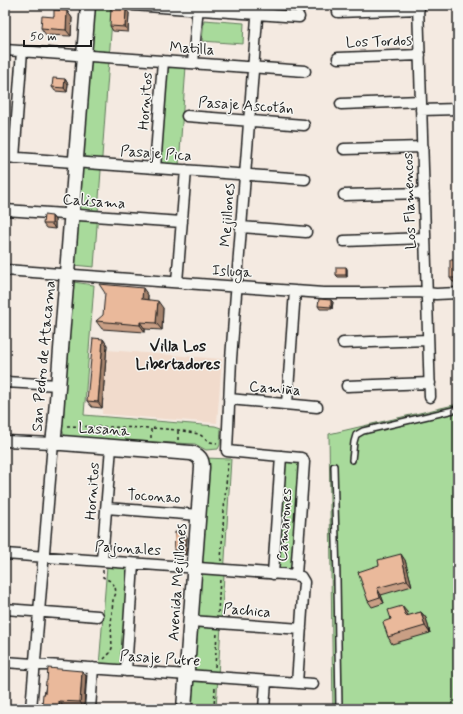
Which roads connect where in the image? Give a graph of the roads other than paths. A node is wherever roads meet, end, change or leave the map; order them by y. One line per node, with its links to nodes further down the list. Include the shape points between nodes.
1 (88, 5): 10 (street, San Pedro de Atacama)
2 (133, 5): 3 (street)
3 (198, 7): 5 (street); 14 (street)
4 (418, 7): 6 (street); 11 (street, Los Flamencos)
5 (258, 10): 7 (street); 15 (street, Mejillones)
6 (338, 12)
7 (299, 17)
8 (5, 50): 9 (street, Matilla)
9 (22, 51): 10 (street, Matilla); 25 (street)
10 (84, 55): 13 (street, Matilla); 26 (street, San Pedro de Atacama)
11 (420, 55): 12 (street, Los Tordos); 18 (street, Los Flamencos)
12 (338, 58)
13 (163, 61): 14 (street, Matilla); 27 (street, Hornitos)
14 (193, 63): 15 (street, Matilla)
15 (253, 68): 16 (street, Matilla); 21 (street, Mejillones)
16 (305, 71)
17 (341, 104): 18 (street)
18 (421, 106): 19 (street); 23 (street, Los Flamencos)
19 (458, 109)
20 (187, 116): 21 (street, Pasaje Ascotán)
21 (249, 121): 22 (street, Pasaje Ascotán); 29 (street, Mejillones)
22 (304, 125)
23 (423, 147): 24 (street); 31 (street, Los Flamencos)
24 (344, 149)
25 (9, 157): 26 (street, Pasaje Pica)
26 (75, 162): 27 (street, Pasaje Pica); 34 (street, San Pedro de Atacama)
27 (155, 168): 28 (street, Pasaje Pica)
28 (186, 170): 29 (street, Pasaje Pica); 35 (street)
29 (245, 174): 30 (street, Pasaje Pica); 36 (street, Mejillones)
30 (305, 179)
31 (424, 193): 32 (street); 38 (street, Los Flamencos)
32 (344, 195)
33 (5, 210): 34 (street, Calisama)
34 (72, 214): 35 (street, Calisama); 41 (street, San Pedro de Atacama)
35 (182, 222): 42 (street)
36 (241, 227): 37 (street); 43 (street, Mejillones)
37 (306, 232)
38 (425, 238): 39 (street); 45 (street, Los Flamencos)
39 (344, 241)
40 (5, 270): 41 (street, Isluga)
41 (67, 274): 42 (street, Isluga); 51 (street, San Pedro de Atacama)
42 (177, 282): 43 (street, Isluga)
43 (237, 287): 44 (street, Isluga); 54 (street, Mejillones)
44 (295, 291): 45 (street, Isluga); 55 (street)
45 (427, 293): 46 (street, Isluga); 47 (street, Los Flamencos)
46 (458, 293)
47 (428, 340): 48 (street); 50 (street, Los Flamencos)
48 (343, 343)
49 (5, 382): 51 (street)
50 (430, 383): 52 (street); 53 (street, Los Flamencos)
51 (58, 385): 59 (street, San Pedro de Atacama)
52 (348, 386)
53 (430, 397)
54 (230, 399): 55 (street, Camiña); 61 (street, Mejillones, via 228,449)
55 (287, 404): 56 (street, Camiña)
56 (317, 407)
57 (458, 409): 63 (lane, via 363,431 356,435)
58 (5, 441): 59 (street, Lasana)
59 (52, 443): 60 (street, Lasana); 68 (street, San Pedro de Atacama)
60 (110, 447): 62 (street, Lasana, via 191,453); 65 (street, Hornitos)
61 (281, 456): 72 (street, Camarones); 73 (street, Camarones, via 303,459)
62 (199, 457): 66 (street, Avenida Mejillones, via 202,467)
63 (352, 460)
64 (334, 466): 91 (lane)
65 (106, 508): 66 (street, Toconao); 69 (street, Hornitos)
66 (199, 515): 71 (street, Avenida Mejillones)
67 (5, 554): 68 (street, Pajonales)
68 (43, 557): 69 (street, Pajonales); 75 (street, San Pedro de Atacama)
69 (102, 561): 70 (street, Pajonales)
70 (133, 564): 71 (street, Pajonales); 82 (street)
71 (195, 568): 72 (street, Pajonales); 77 (street, Avenida Mejillones)
72 (273, 574): 73 (street, Pajonales)
73 (296, 576): 78 (street, Camarones, via 301,577 304,582)
74 (5, 609): 75 (street)
75 (39, 611): 76 (street); 80 (street, San Pedro de Atacama)
76 (98, 616)
77 (191, 621): 78 (street, Pachica); 83 (street, Avenida Mejillones)
78 (301, 629): 85 (street, Camarones)
79 (5, 662): 80 (street, Pasaje Putre)
80 (35, 664): 81 (street, Pasaje Putre); 87 (street, San Pedro de Atacama)
81 (97, 669): 82 (street, Pasaje Putre); 88 (street)
82 (126, 671): 83 (street, Pasaje Putre)
83 (187, 675): 84 (street, Pasaje Putre); 89 (street, Avenida Mejillones)
84 (266, 681): 85 (street, Pasaje Putre); 90 (street)
85 (297, 683): 86 (street, Pasaje Putre)
86 (313, 684)
87 (31, 709)
88 (90, 709)
89 (184, 709)
90 (264, 709)
91 (339, 709)

